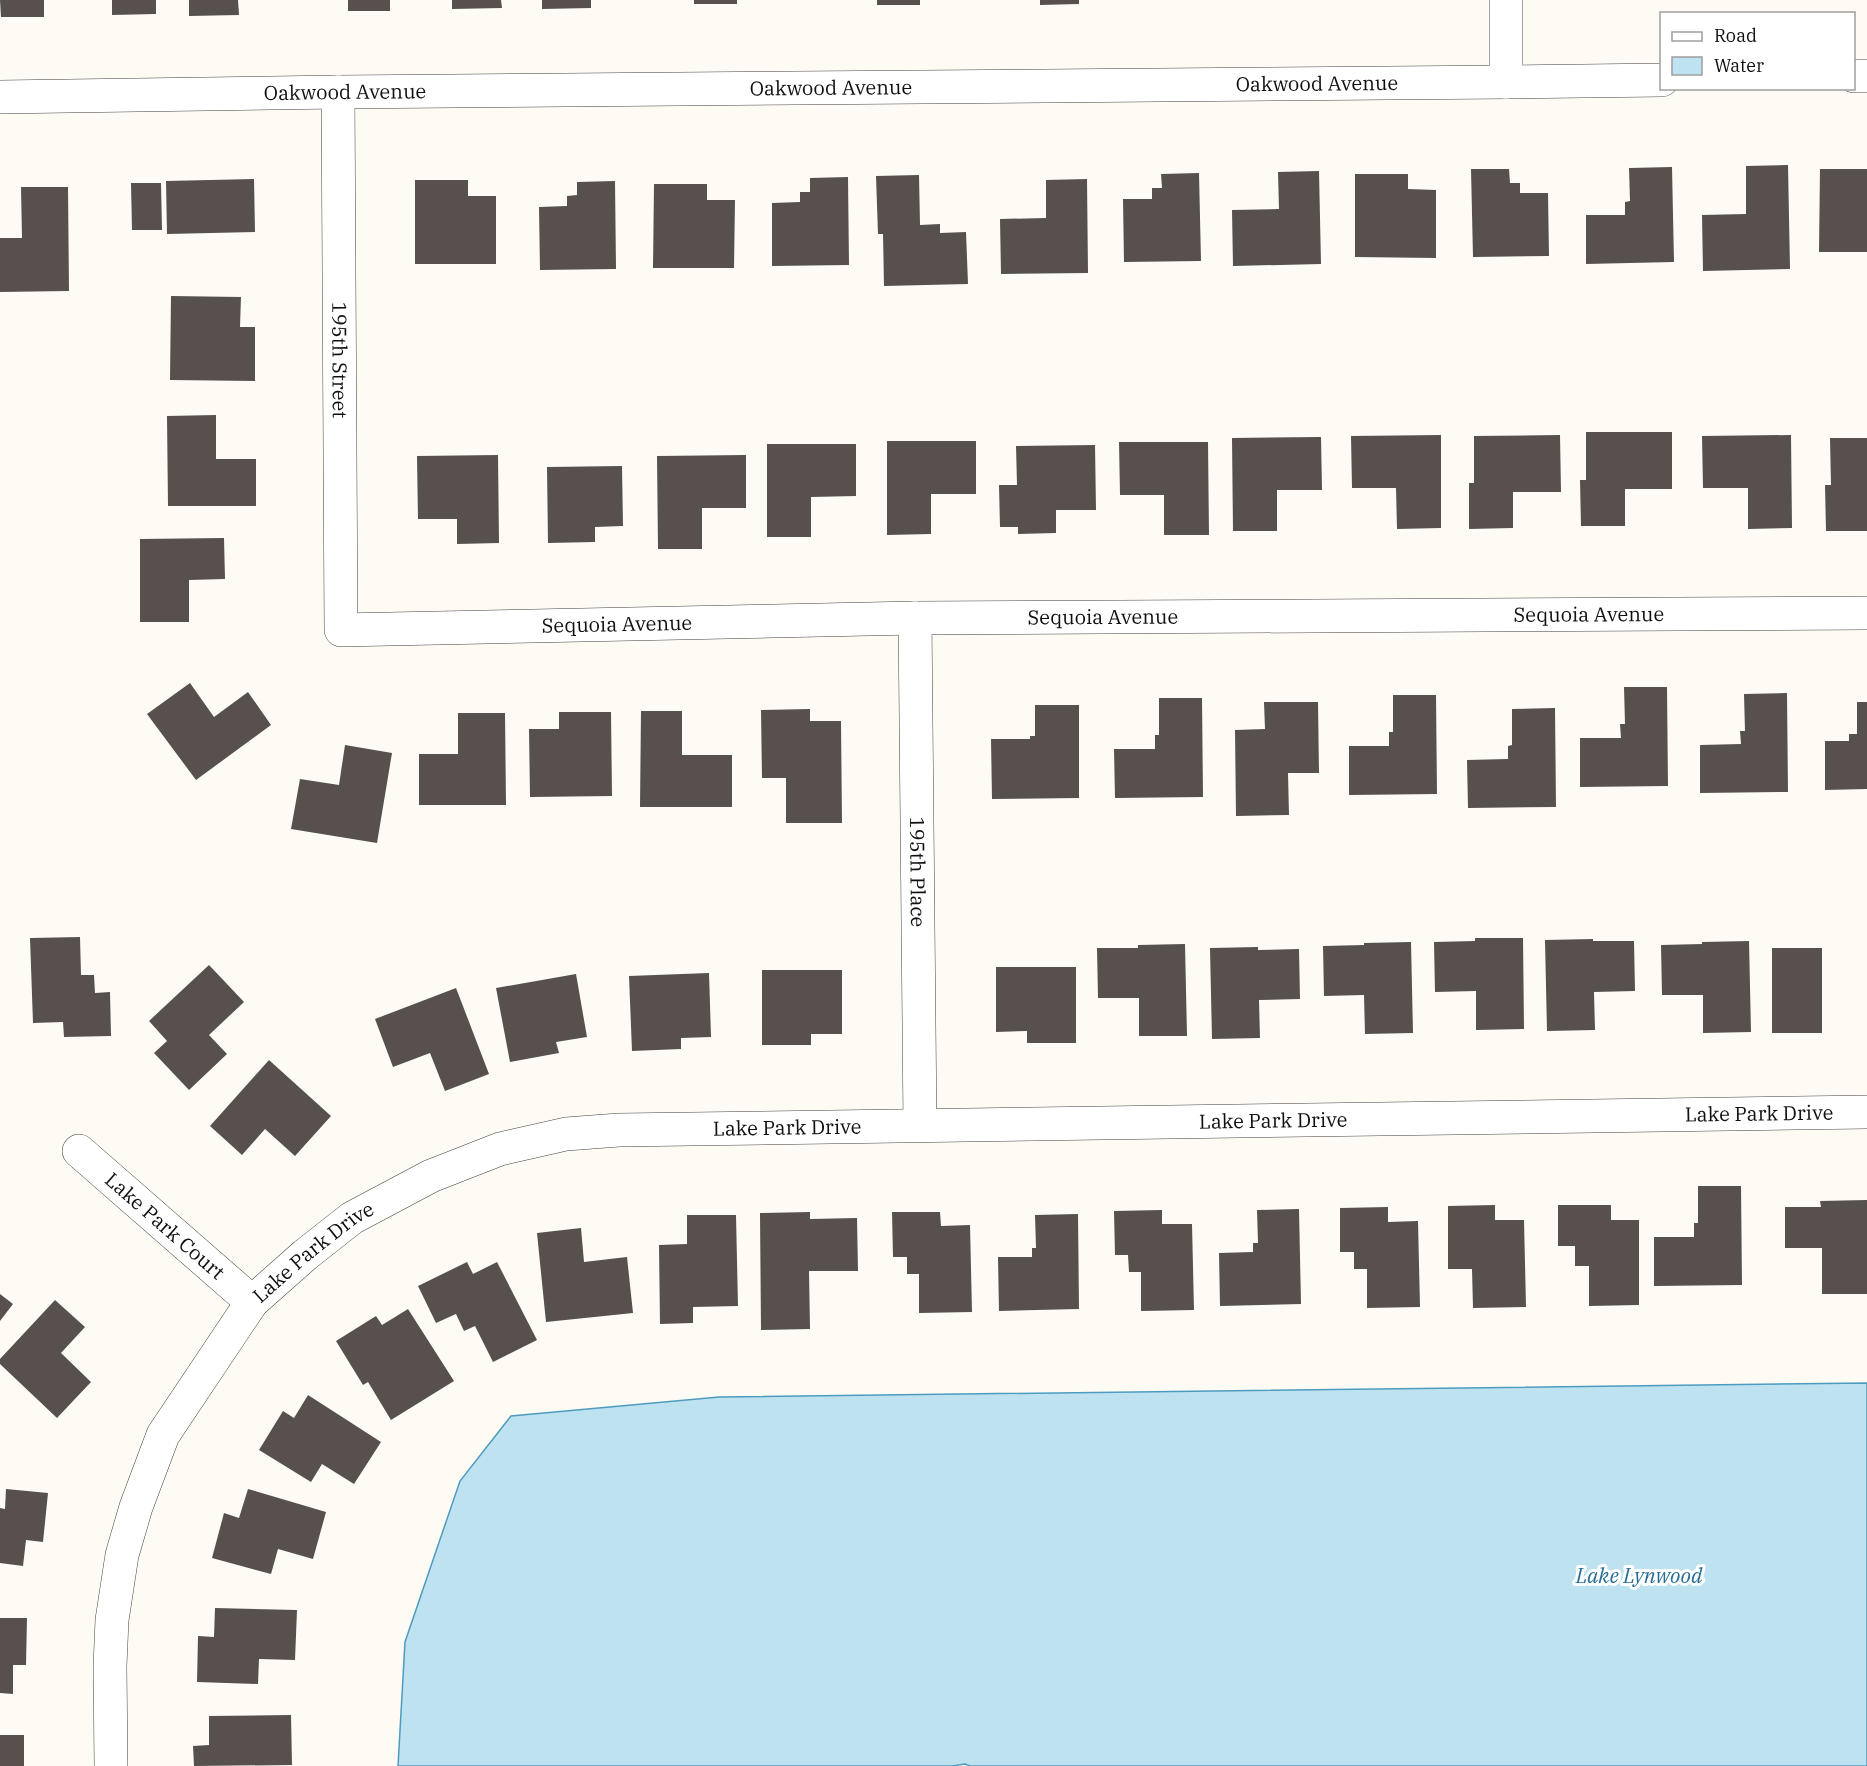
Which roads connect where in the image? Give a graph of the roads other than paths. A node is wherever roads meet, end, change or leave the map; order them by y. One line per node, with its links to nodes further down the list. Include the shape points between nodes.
1 (1506, 0): 3 (street)
2 (1660, 80): 3 (street, Oakwood Avenue)
3 (1506, 82): 4 (street, Oakwood Avenue)
4 (338, 92): 5 (street, Oakwood Avenue); 8 (street, 195th Street)
5 (0, 97)
6 (1867, 613): 7 (street, Sequoia Avenue)
7 (915, 618): 8 (street, Sequoia Avenue); 10 (street, 195th Place)
8 (341, 630)
9 (1867, 1112): 10 (street, Lake Park Drive)
10 (920, 1125): 12 (street, Lake Park Drive, via 619,1130 566,1134 500,1149 430,1176 352,1218)
11 (79, 1151): 12 (street, Lake Park Court)
12 (252, 1302): 13 (street, Lake Park Drive, via 163,1435 136,1507 122,1555 112,1620)
13 (111, 1766)

